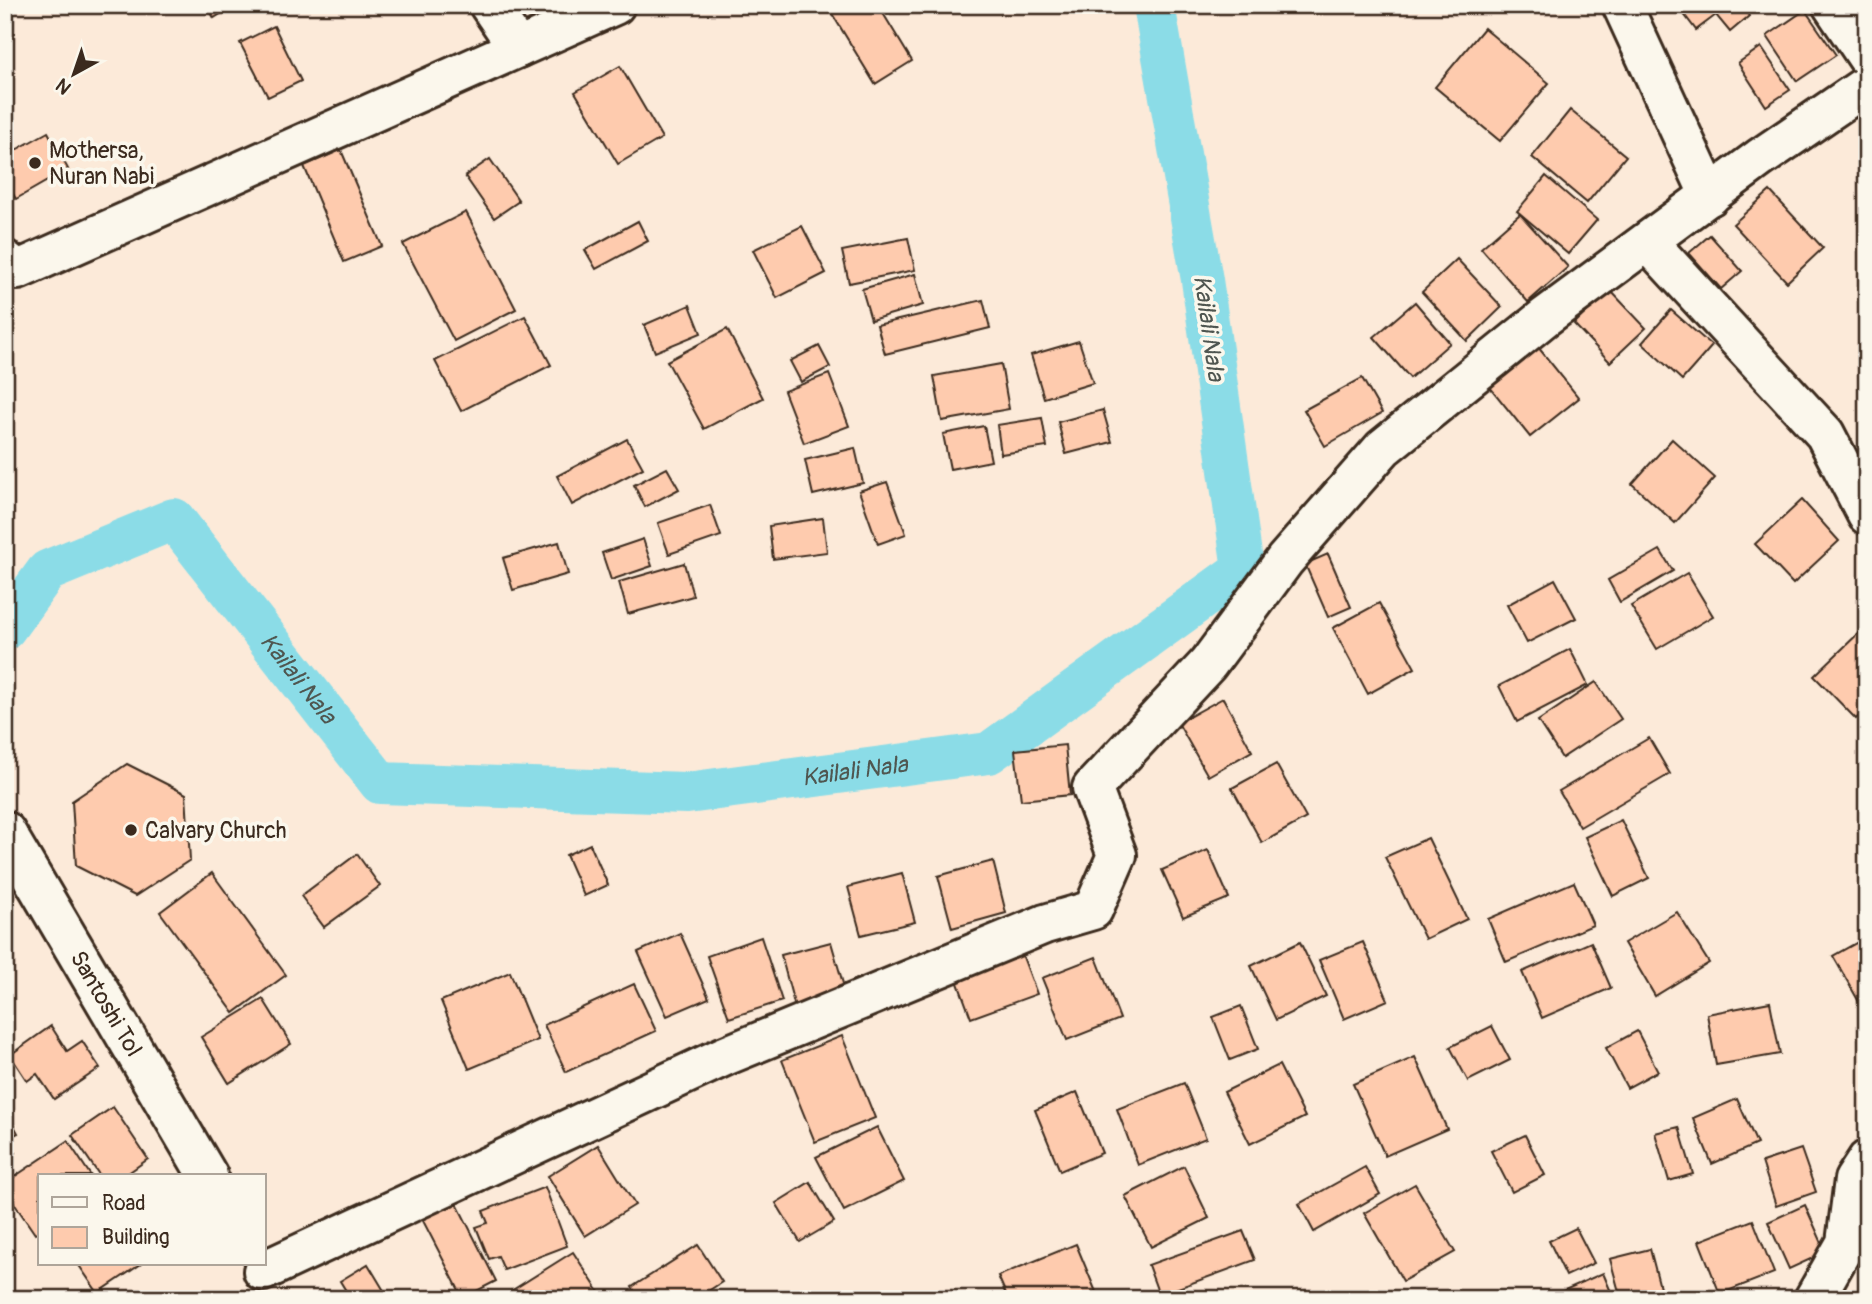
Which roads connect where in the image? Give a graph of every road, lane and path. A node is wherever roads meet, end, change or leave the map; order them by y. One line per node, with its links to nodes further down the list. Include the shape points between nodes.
1 (489, 5): 5 (street)
2 (615, 5): 5 (street)
3 (1622, 5): 8 (street)
4 (1832, 5): 6 (street)
5 (518, 48): 10 (street, via 18,270)
6 (1867, 57)
7 (1867, 85): 8 (street)
8 (1710, 196): 9 (street)
9 (1648, 242): 11 (street, via 1825,434); 15 (street, via 1545,317 1383,448 1285,560 1208,664 1092,788 1117,855 1093,910 1045,924 725,1056)
10 (5, 260)
11 (1867, 515)
12 (5, 831): 14 (street, Santoshi Tol)
13 (1867, 1160): 16 (street, via 1854,1180 1846,1243)
14 (207, 1174)
15 (268, 1278)
16 (1814, 1299)

